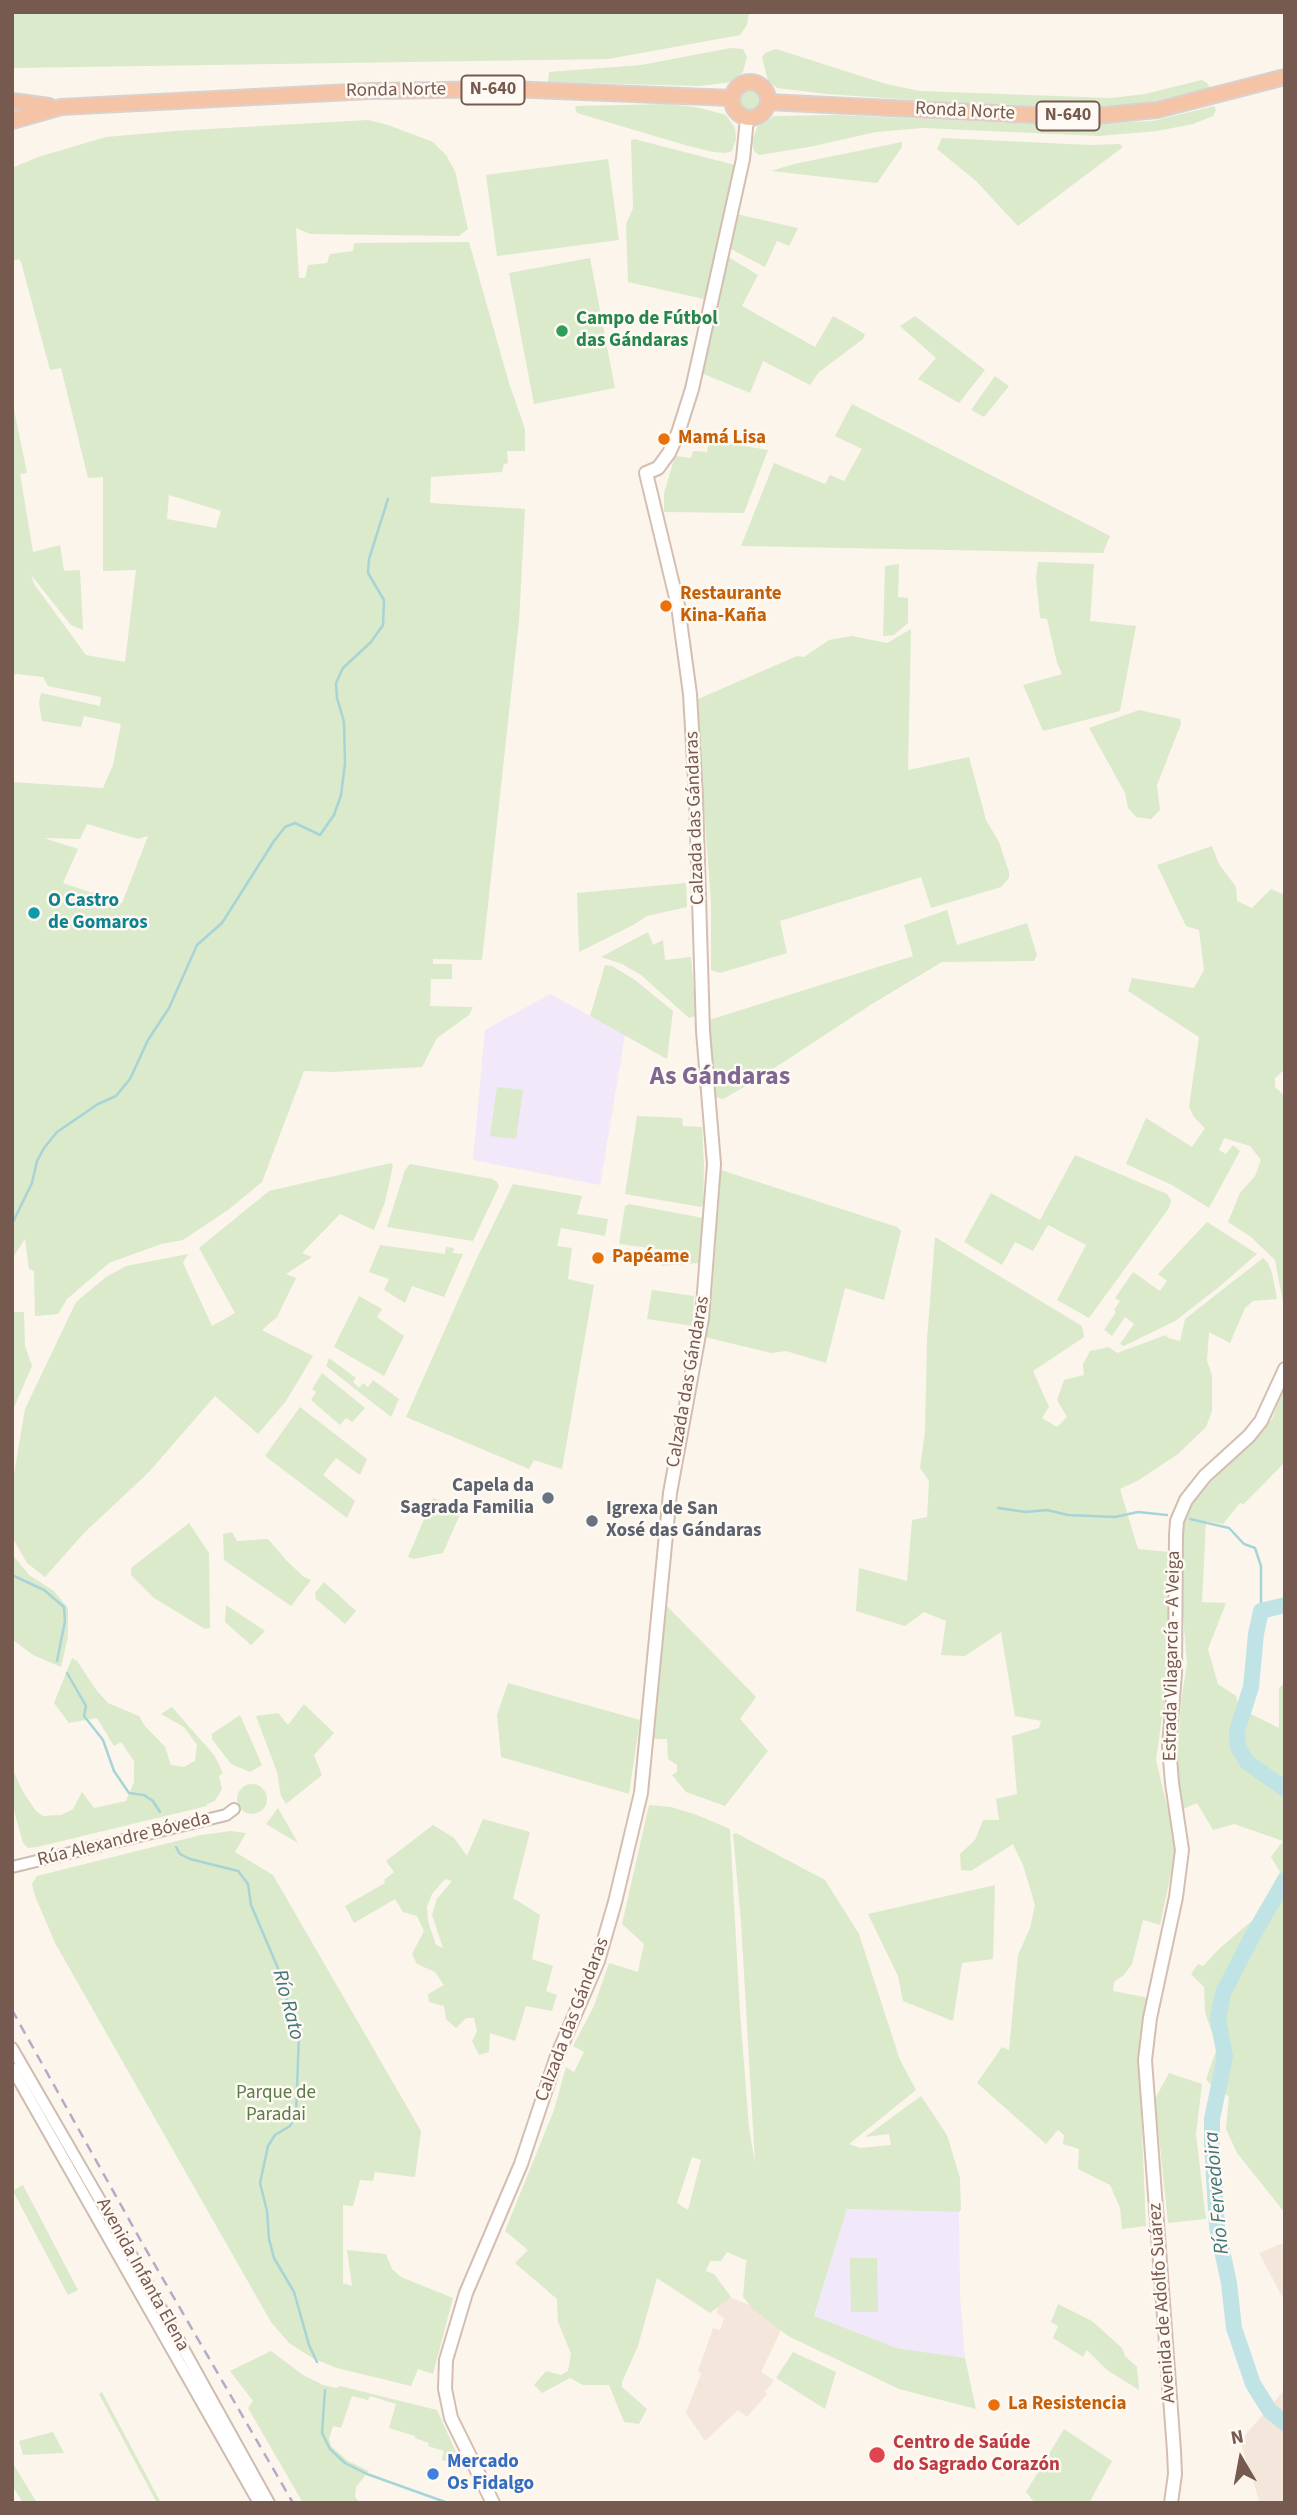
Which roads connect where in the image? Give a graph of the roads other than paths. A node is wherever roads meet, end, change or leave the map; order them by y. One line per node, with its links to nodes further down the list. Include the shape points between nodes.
1 (1285, 77): 4 (highway, Ronda Norte / N-640, via 1157,110 1095,116)
2 (732, 98): 4 (highway, Ronda Norte / N-640, via 737,88 752,82 762,87); 5 (highway, Ronda Norte / N-640, via 509,89 370,91); 6 (highway, via 737,113)
3 (12, 101): 5 (highway, Ronda Norte / N-640)
4 (768, 102): 6 (highway, via 759,116)
5 (61, 107): 7 (highway, Ronda Norte / N-640)
6 (747, 118): 16 (main road, Calzada das Gándaras, via 743,159 692,390 669,453 658,468 646,474 678,606 690,694 703,1031 714,1164 702,1318 670,1493 641,1793 598,1961 466,2293 446,2360 444,2389 451,2418)
7 (12, 121)
8 (1285, 1369): 13 (main road, Estrada Vilagarcía - A Veiga, via 1261,1421 1194,1489 1177,1521 1169,1746 1182,1850 1148,2030)
9 (234, 1809): 10 (street, Rúa Alexandre Bóveda, via 215,1818)
10 (12, 1867)
11 (12, 2048): 15 (street, Avenida Infanta Elena)
12 (12, 2068): 14 (street, Avenida Infanta Elena)
13 (1149, 2102): 17 (main road, Avenida de Adolfo Suárez, via 1174,2451)
14 (259, 2503)
15 (269, 2503)
16 (493, 2503)
17 (1171, 2503)

